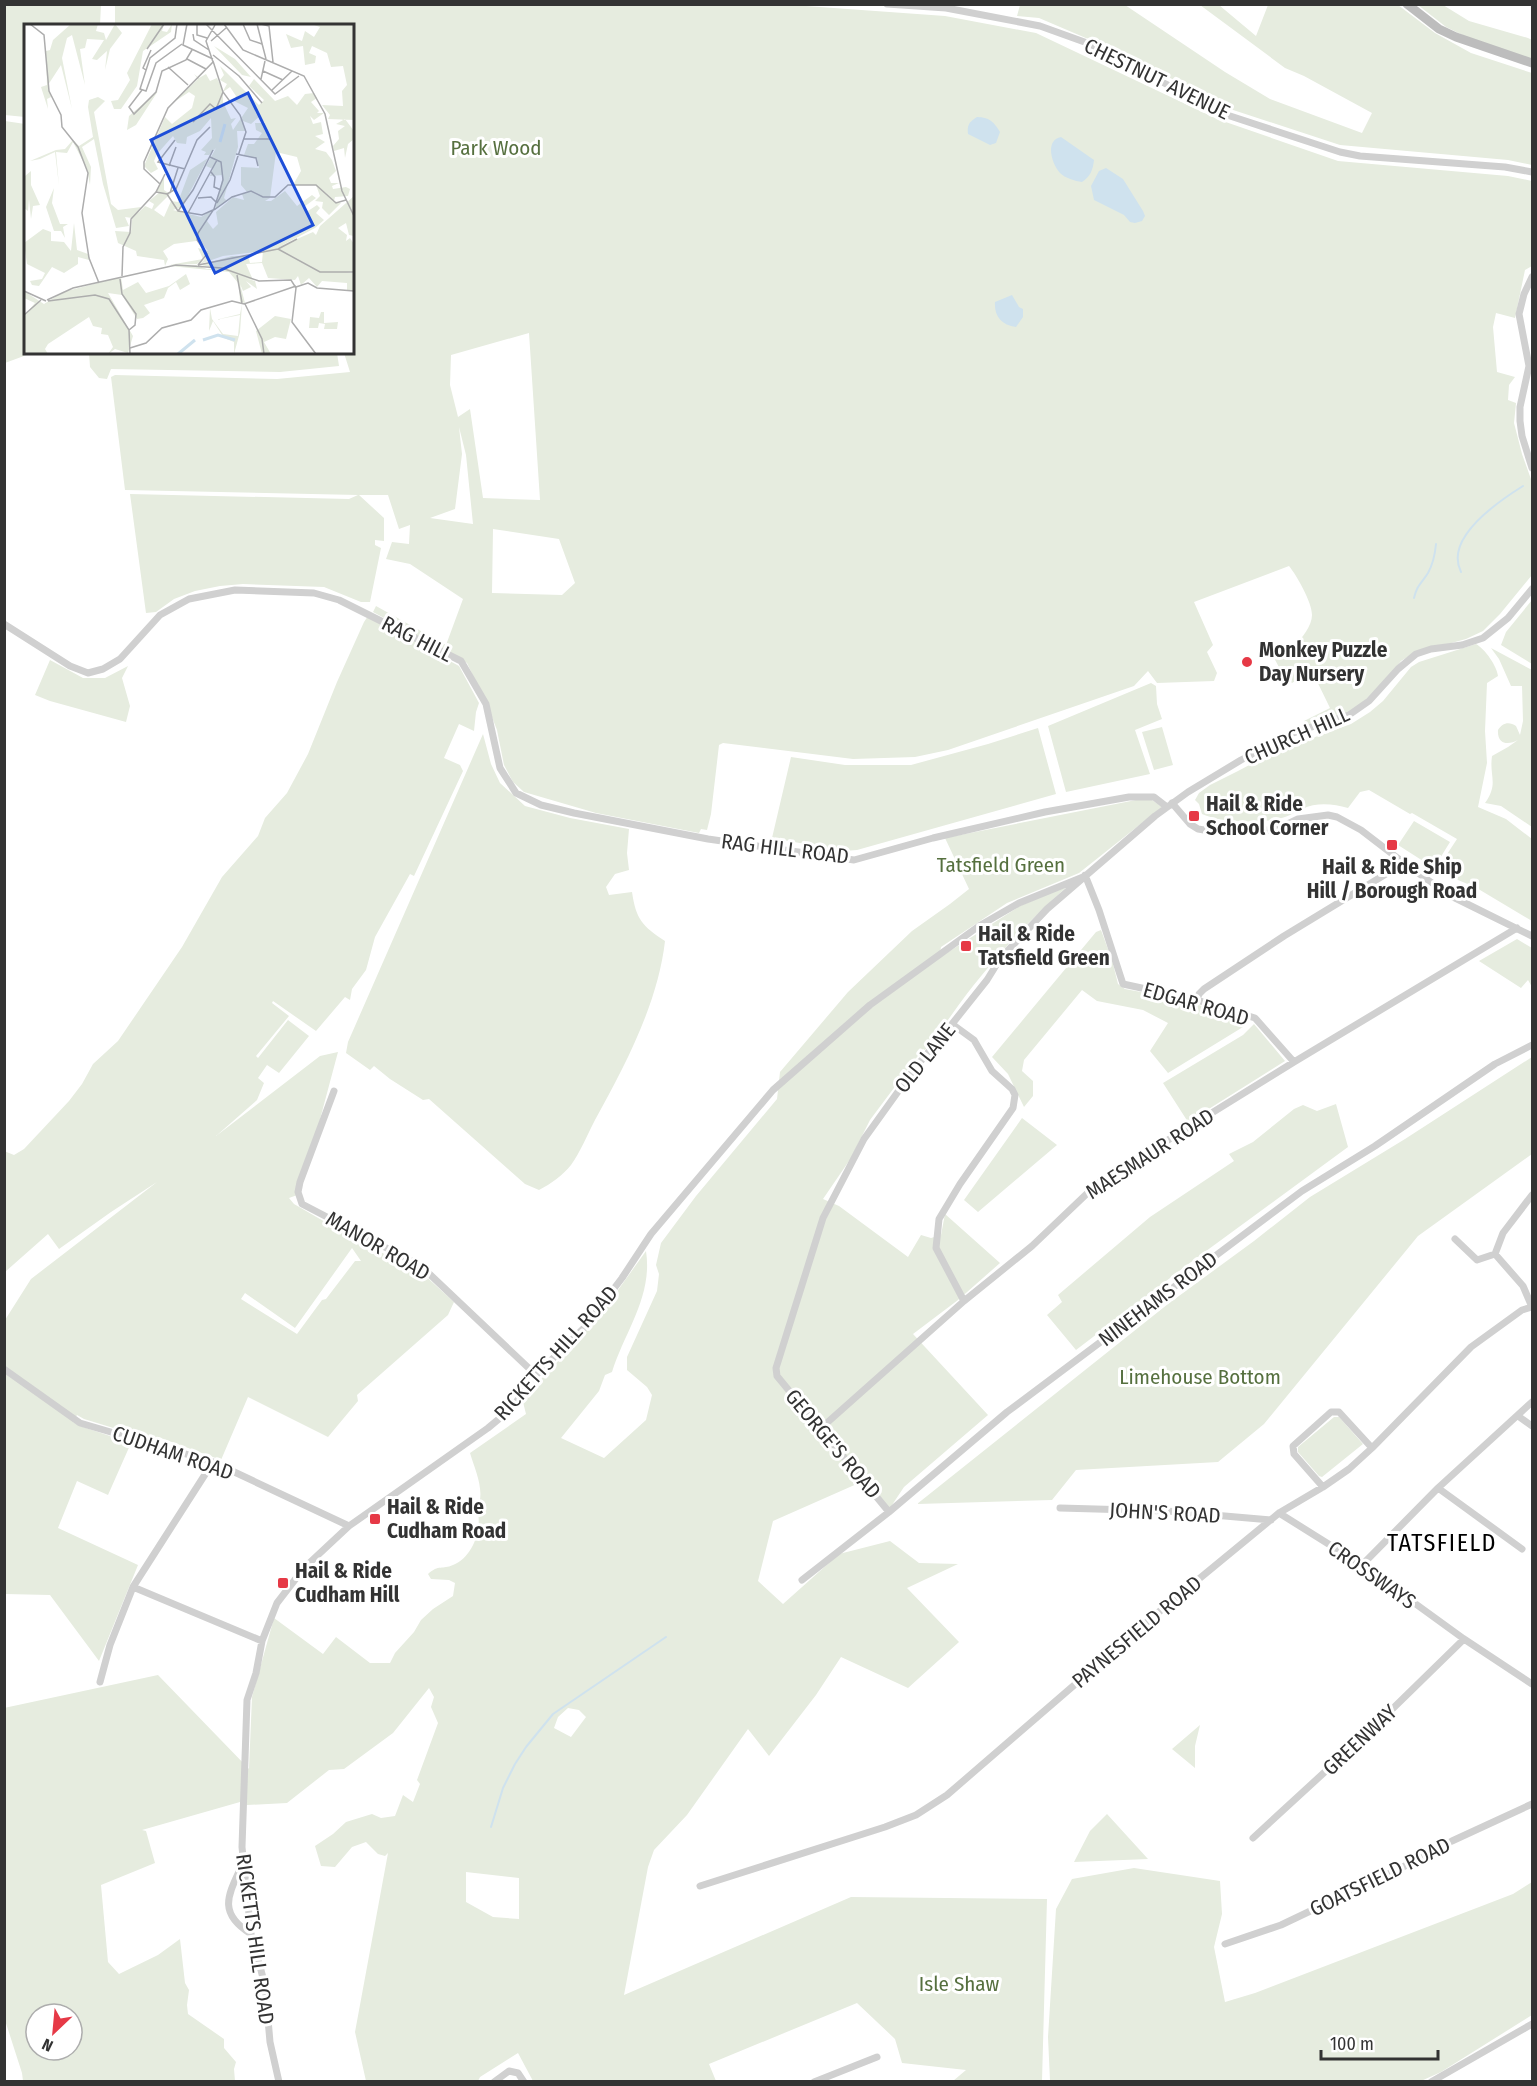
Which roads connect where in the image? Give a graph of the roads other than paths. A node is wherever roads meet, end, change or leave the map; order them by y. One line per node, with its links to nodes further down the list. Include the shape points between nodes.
1 (887, 4): 4 (street, CHESTNUT AVENUE, via 946,8 1040,26 1090,44 1221,113 1340,152)
2 (1407, 4): 3 (main road, via 1439,29)
3 (1533, 63)
4 (1533, 172)
5 (1533, 277): 6 (street, via 1519,314 1529,366 1520,416)
6 (1533, 468)
7 (1533, 589): 10 (street, CHURCH HILL, via 1508,618 1483,638 1416,654 1369,701 1349,715 1282,738 1204,781)
8 (4, 624): 9 (street, RAG HILL, via 70,666 88,673 120,660 160,615 189,599 235,590 314,593 339,600 461,661 486,705)
9 (489, 718): 10 (street, RAG HILL ROAD, via 500,768 516,793 541,805 703,838 855,860 1034,814 1130,797 1154,797)
10 (1170, 805): 11 (street, via 1190,824 1210,831 1275,830 1298,819 1329,815 1361,830); 12 (street, OLD LANE)
11 (1404, 863): 13 (street, via 1449,895); 15 (street, via 1244,961 1204,988)
12 (1084, 876): 15 (street, EDGAR ROAD, via 1123,984); 16 (street, OLD LANE, via 1000,959); 26 (street, RICKETTS HILL ROAD, via 1018,903 979,926 870,1005 773,1090 651,1234 584,1328)
13 (1517, 928): 14 (street); 18 (street, MAESMAUR ROAD)
14 (1533, 936)
15 (1197, 1000): 18 (street, EDGAR ROAD, via 1256,1018)
16 (952, 1024): 23 (street, via 974,1040 993,1071 1015,1095 1013,1108 939,1219 936,1248); 27 (street, OLD LANE, via 864,1139 823,1218 778,1358)
17 (1533, 1045): 37 (street, NINEHAMS ROAD, via 1495,1064 1302,1191 1007,1412)
18 (1294, 1062): 23 (street, MAESMAUR ROAD, via 1097,1184 1032,1246)
19 (334, 1091): 26 (street, MANOR ROAD, via 300,1182 302,1204 420,1266)
20 (1533, 1195): 22 (street, via 1503,1233)
21 (1455, 1239): 22 (street, via 1477,1260)
22 (1495, 1254): 24 (street, via 1523,1286)
23 (964, 1301): 31 (street, MAESMAUR ROAD)
24 (1532, 1307): 32 (street, PAYNESFIELD ROAD, via 1471,1347)
25 (4, 1369): 33 (street, CUDHAM ROAD, via 80,1422)
26 (536, 1375): 40 (street, RICKETTS HILL ROAD, via 511,1409)
27 (777, 1376): 31 (street, GEORGE'S ROAD)
28 (1533, 1402): 29 (street)
29 (1518, 1416): 30 (street); 35 (street)
30 (1533, 1426)
31 (820, 1429): 37 (street, GEORGE'S ROAD)
32 (1372, 1448): 34 (street, PAYNESFIELD ROAD); 34 (street, via 1339,1412 1331,1412 1293,1446 1293,1454)
33 (213, 1462): 40 (street, CUDHAM ROAD); 44 (street)
34 (1323, 1487): 38 (street, PAYNESFIELD ROAD)
35 (1438, 1488): 41 (street); 42 (street)
36 (1059, 1508): 39 (street, JOHN'S ROAD, via 1167,1511)
37 (889, 1512): 43 (street, NINEHAMS ROAD)
38 (1279, 1513): 39 (street, PAYNESFIELD ROAD); 42 (street, CROSSWAYS)
39 (1271, 1520): 52 (street, PAYNESFIELD ROAD, via 947,1795 924,1810 885,1827)
40 (349, 1526): 46 (street, RICKETTS HILL ROAD, via 304,1568 277,1603)
41 (1522, 1549)
42 (1362, 1565): 45 (street, CROSSWAYS)
43 (802, 1580)
44 (133, 1587): 46 (street); 47 (street)
45 (1464, 1640): 48 (street); 50 (street, GREENWAY)
46 (262, 1641): 51 (street, RICKETTS HILL ROAD, via 246,1700)
47 (100, 1682)
48 (1533, 1684)
49 (1533, 1804): 54 (street, GOATSFIELD ROAD, via 1281,1925)
50 (1253, 1838)
51 (243, 1862): 53 (street, RICKETTS HILL ROAD); 53 (street, via 228,1894 229,1913 236,1925)
52 (700, 1886)
53 (251, 1934): 57 (street, RICKETTS HILL ROAD, via 265,1985 270,2042)
54 (1225, 1944)
55 (1533, 2024): 61 (street)
56 (877, 2057): 60 (street)
57 (279, 2082)
58 (494, 2082): 59 (street, via 509,2071 518,2073)
59 (524, 2082)
60 (814, 2082)
61 (1431, 2082)

